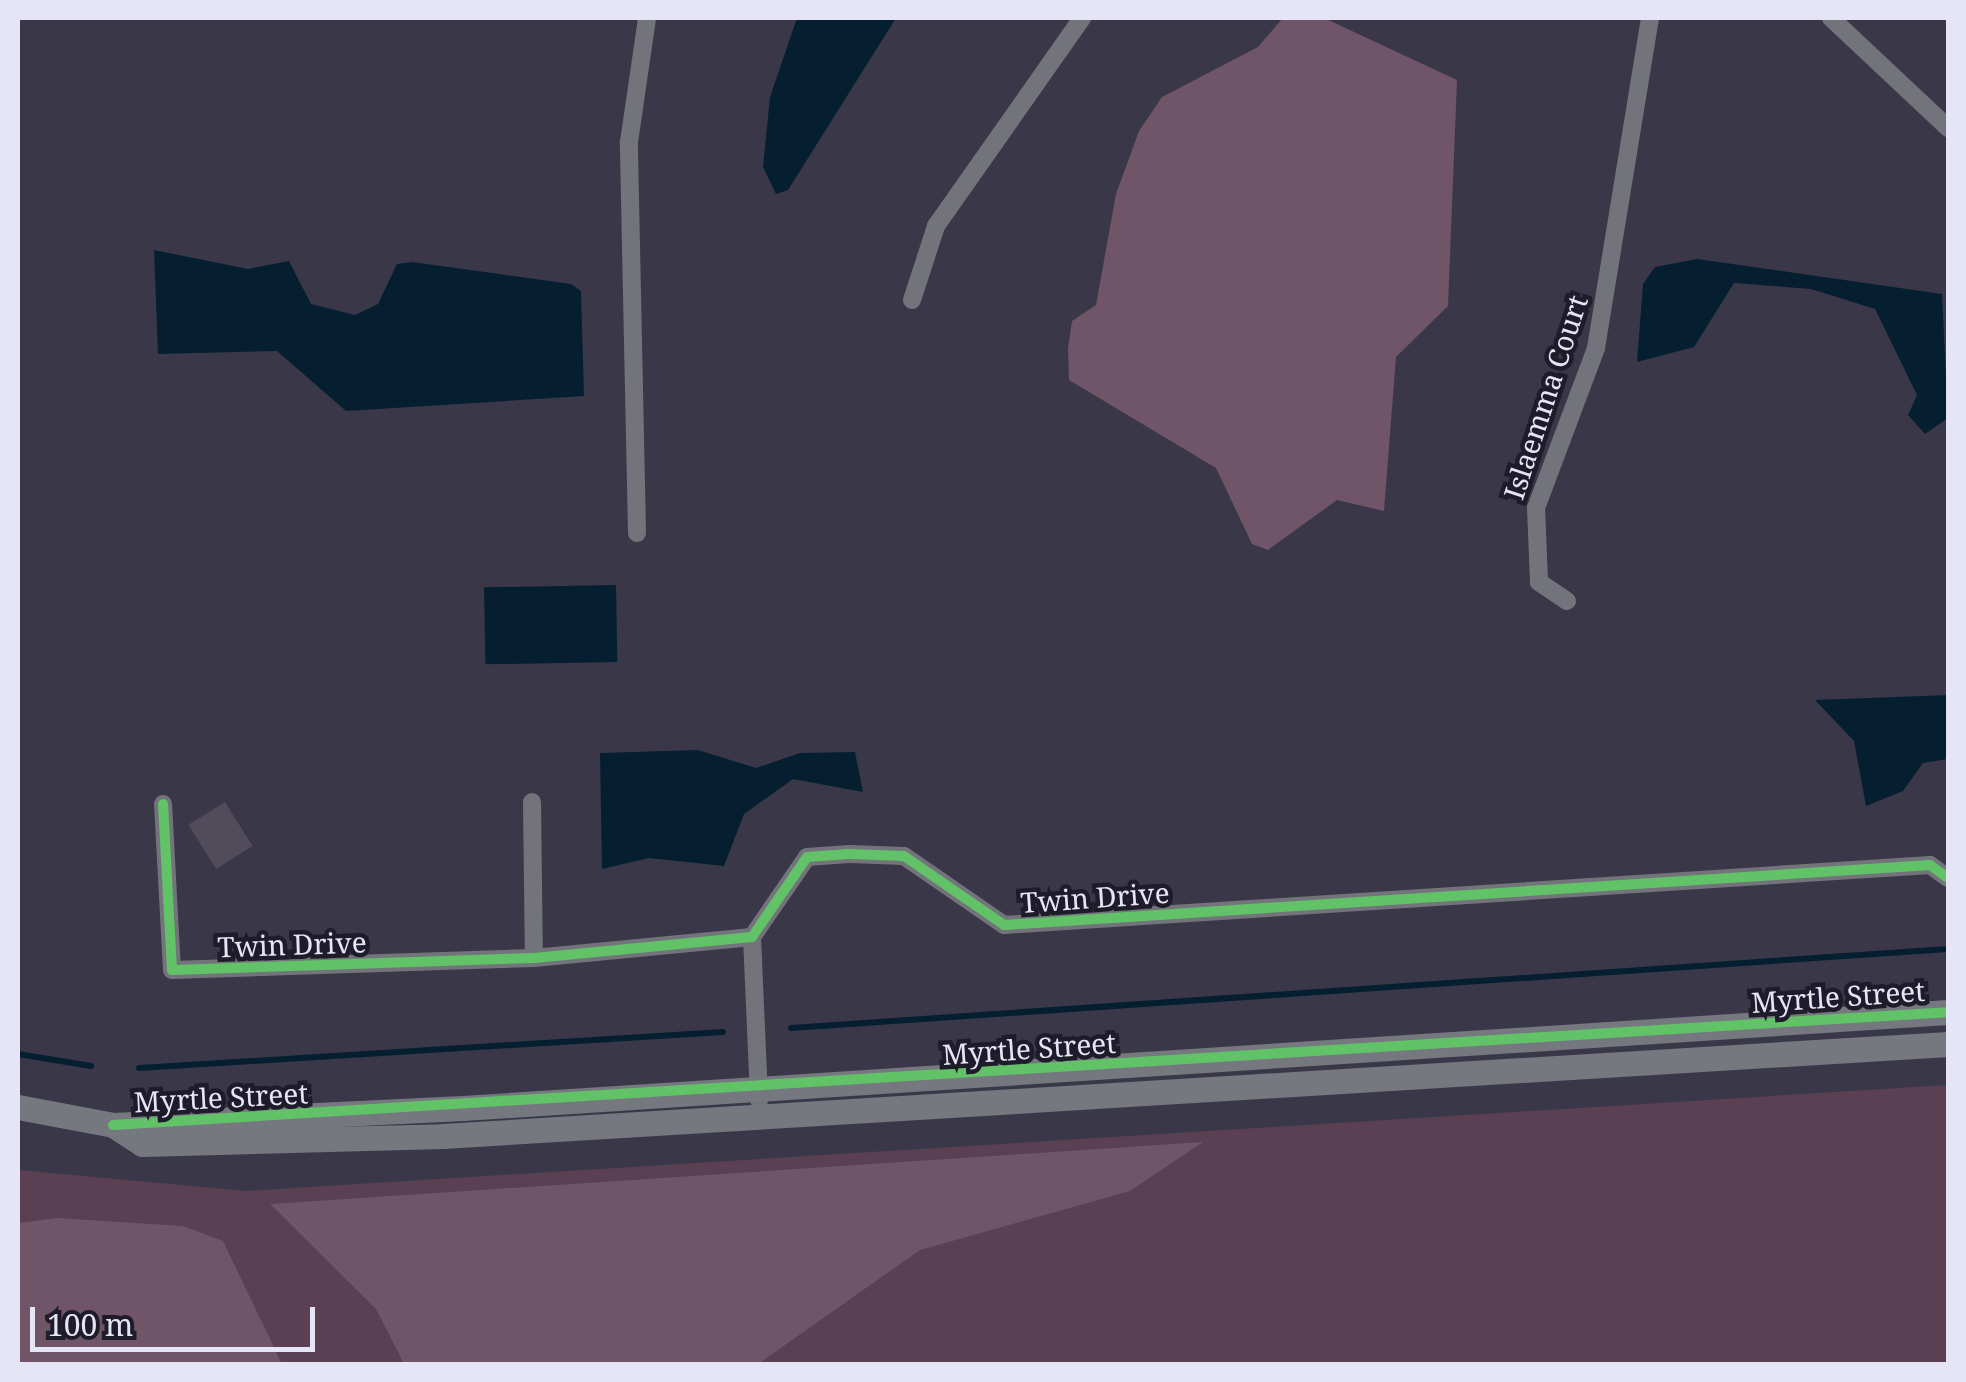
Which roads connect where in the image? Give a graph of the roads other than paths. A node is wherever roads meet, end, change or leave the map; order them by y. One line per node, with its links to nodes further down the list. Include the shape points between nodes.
1 (647, 18): 7 (street, via 629,142)
2 (1082, 18): 6 (street, via 936,226)
3 (1650, 18): 8 (street, Islaemma Court, via 1596,348 1536,508 1538,582)
4 (1831, 18): 5 (street)
5 (1948, 128)
6 (912, 300)
7 (637, 532)
8 (1567, 602)
9 (532, 802): 13 (street)
10 (163, 804): 13 (street, Twin Drive, via 172,970)
11 (1948, 878): 12 (street, Twin Drive, via 1930,866 1004,925 904,856 849,854 808,857)
12 (752, 937): 13 (street, Twin Drive); 16 (street)
13 (534, 958)
14 (1948, 1012): 16 (street, Myrtle Street)
15 (1948, 1044): 18 (street, Myrtle Street)
16 (758, 1088): 18 (street); 19 (street, Myrtle Street)
17 (18, 1107): 19 (street, Myrtle Street)
18 (760, 1116): 19 (street, Myrtle Street, via 227,1145 142,1144)
19 (113, 1124)

